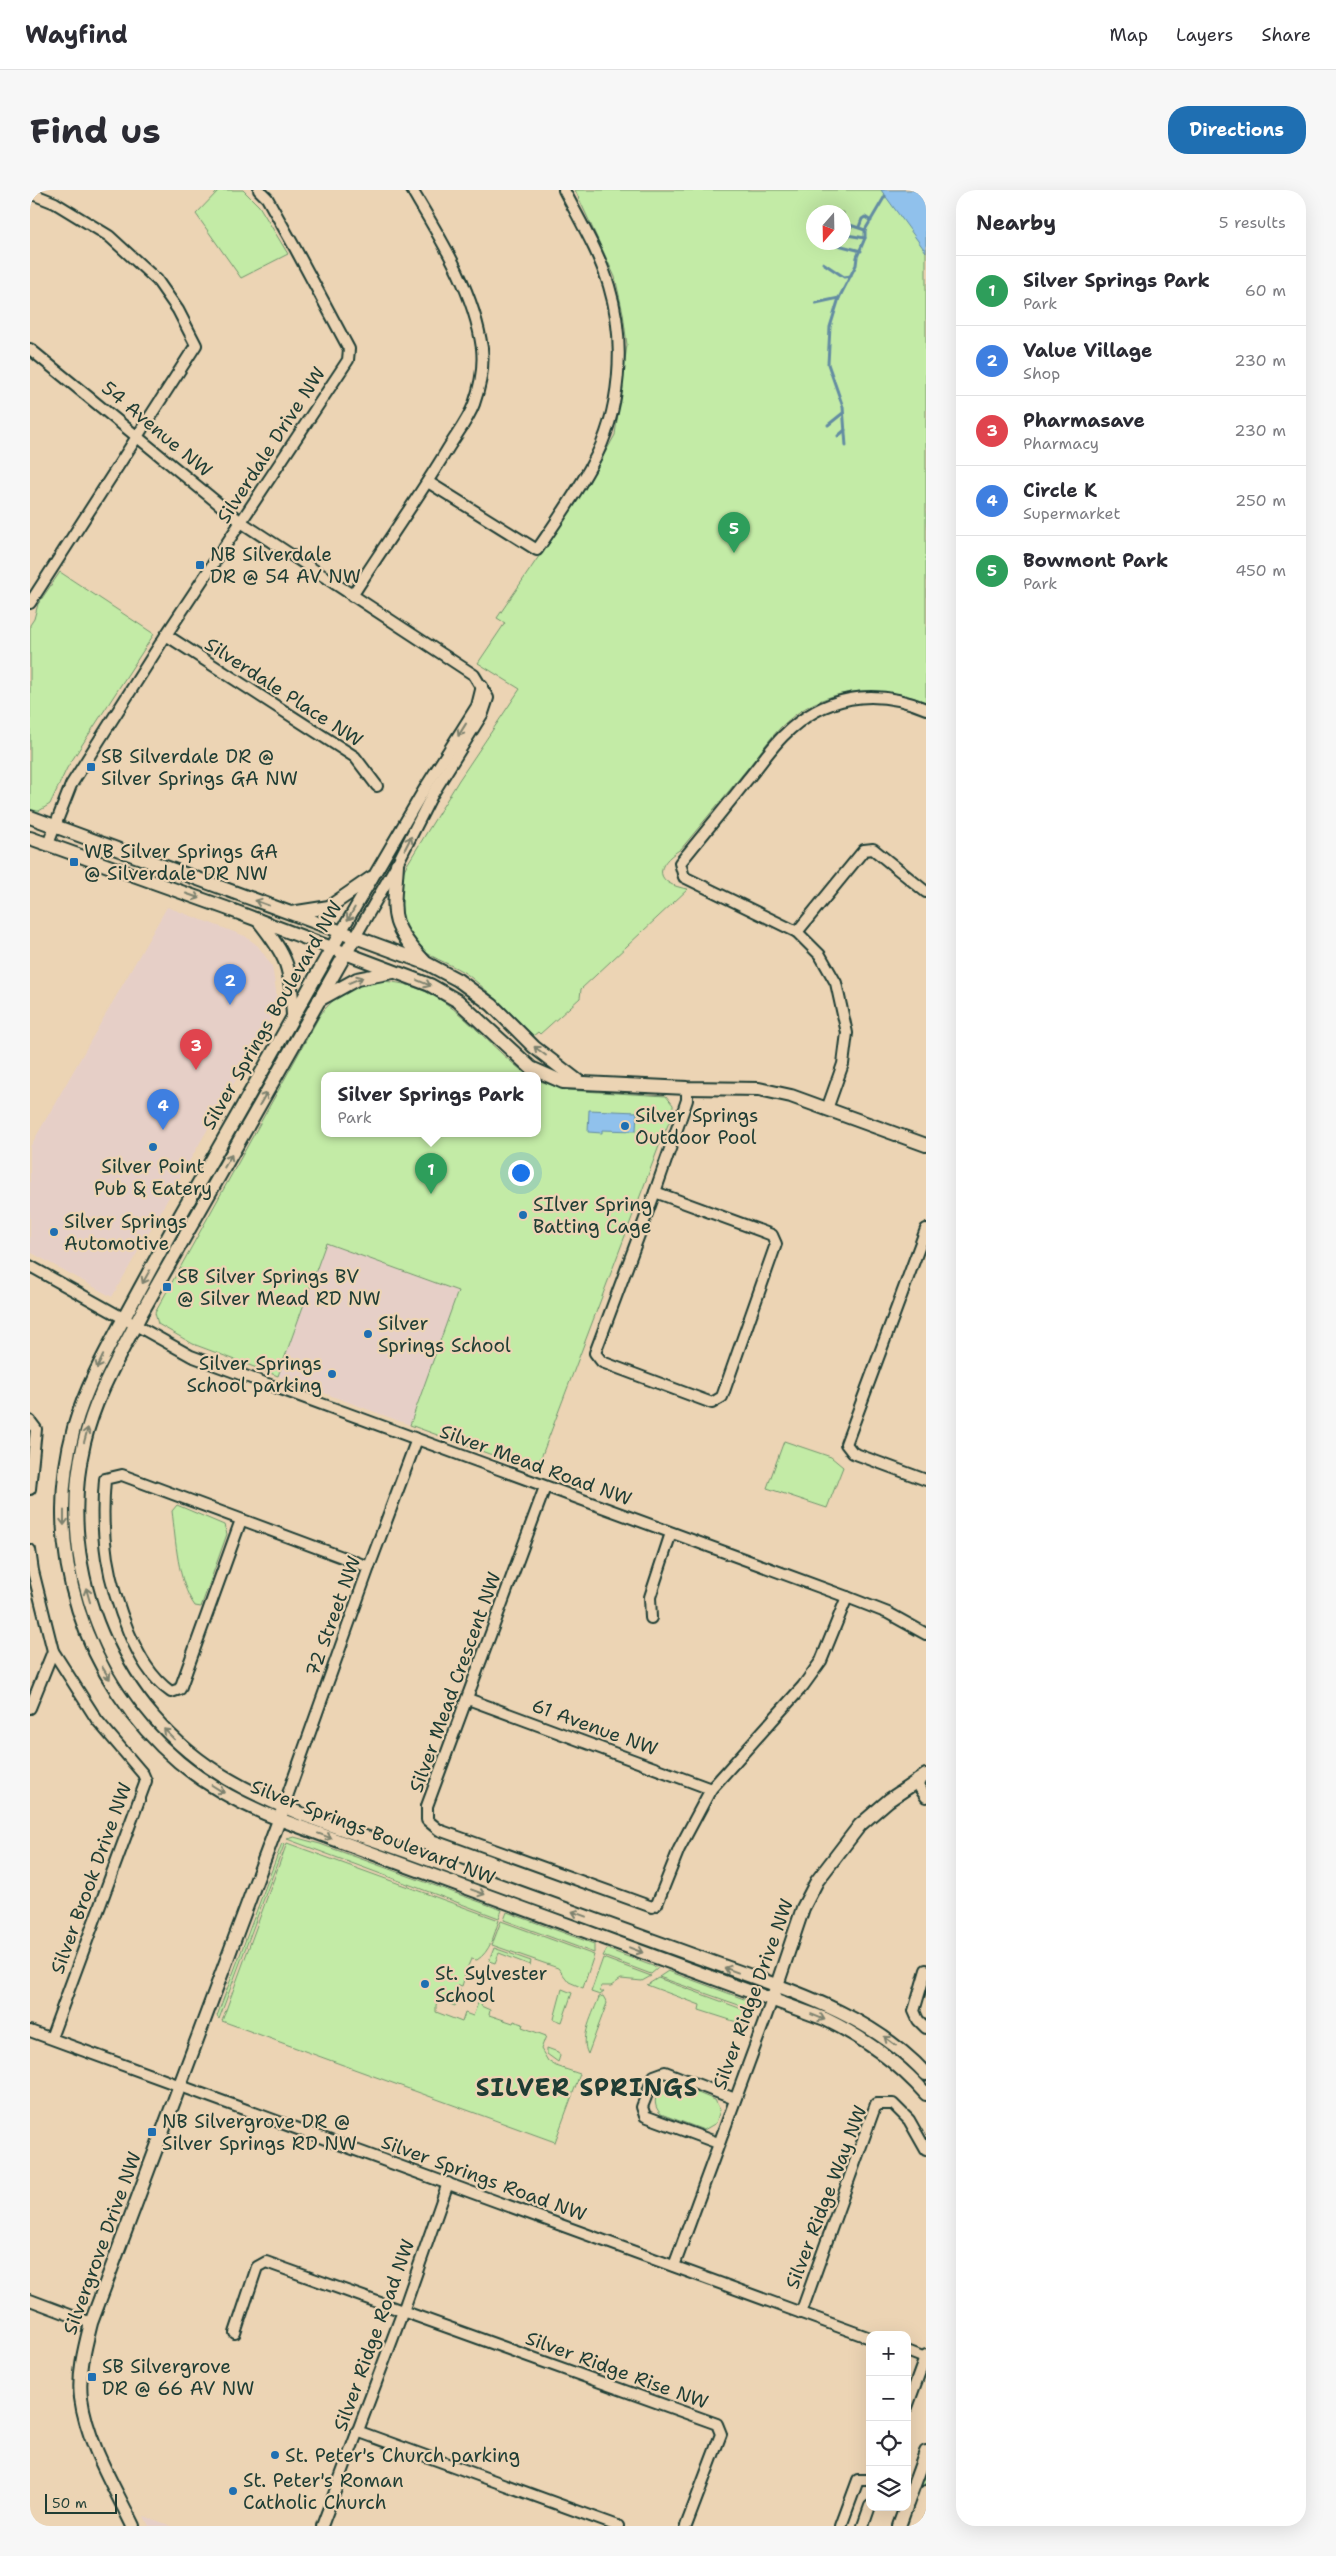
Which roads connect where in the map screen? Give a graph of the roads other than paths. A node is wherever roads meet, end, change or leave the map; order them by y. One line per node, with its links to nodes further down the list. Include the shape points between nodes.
1 (259, 190): 8 (street, Silverdale Drive NW, via 267,198 349,349 348,360)
2 (412, 190): 7 (street, via 469,298 482,350 482,377 474,405)
3 (564, 190): 7 (street, via 596,252 609,286 619,344 618,377 612,409 593,462 537,550)
4 (30, 193): 6 (street, via 55,203 109,236 157,280 178,310 196,345)
5 (31, 353): 6 (street, 54 Avenue NW)
6 (137, 435): 8 (street, 54 Avenue NW); 10 (street)
7 (428, 482): 9 (street)
8 (241, 522): 9 (street, 54 Avenue NW); 11 (street, Silverdale Drive NW)
9 (352, 596): 12 (street, 54 Avenue NW, via 474,675)
10 (30, 603)
11 (166, 635): 14 (street, Silverdale Place NW, via 355,757); 16 (street, Silverdale Drive NW, via 71,785)
12 (483, 687): 19 (street, Silver Springs Boulevard NW, one-way to 12, via 432,794 483,713 488,698); 20 (street, Silver Springs Boulevard NW, one-way to 20, via 478,706)
13 (926, 710): 25 (street, via 904,700 874,696 819,708 784,736 680,863 684,877)
14 (376, 786)
15 (30, 817): 16 (street)
16 (54, 826): 18 (street, Silverdale Drive NW); 22 (street, one-way to 16)
17 (30, 838): 18 (street)
18 (48, 844): 23 (street, one-way to 23)
19 (397, 864): 26 (street, Silver Springs Boulevard NW); 29 (street, via 393,897 397,923 403,937)
20 (372, 878): 22 (street, via 329,907); 24 (street, Silver Springs Boulevard NW, one-way to 24)
21 (926, 892): 25 (street, via 873,849 864,850)
22 (290, 913): 24 (street)
23 (258, 920): 27 (street); 32 (street, via 279,947 289,968)
24 (341, 932): 26 (street); 27 (street, Silver Springs Boulevard NW)
25 (796, 932): 37 (street, via 824,962 836,983 844,1012 847,1034 843,1064)
26 (355, 937): 28 (street, Silver Springs Boulevard NW); 29 (street)
27 (332, 948): 28 (street); 32 (street, Silver Springs Boulevard NW)
28 (346, 953): 30 (street); 31 (street, Silver Springs Boulevard NW)
29 (426, 963): 35 (street, one-way to 29, via 534,1046 492,1005 458,980)
30 (396, 972): 31 (street, one-way to 30, via 357,979); 33 (street, one-way to 33, via 430,985 458,1001 530,1068)
31 (319, 1000): 43 (street, Silver Springs Boulevard NW, one-way to 31)
32 (293, 1016): 42 (street, Silver Springs Boulevard NW, one-way to 42)
33 (539, 1072)
34 (541, 1073): 35 (street, one-way to 35, via 563,1082)
35 (578, 1081): 36 (street)
36 (687, 1088): 37 (street, via 759,1088); 39 (street, via 687,1100)
37 (827, 1109): 38 (street)
38 (926, 1145)
39 (654, 1192): 39 (street, via 595,1353 602,1362 712,1403 722,1397 776,1244 772,1234)
40 (926, 1229): 46 (street, via 846,1444 854,1454)
41 (30, 1266): 42 (street, Silver Mead Road NW)
42 (123, 1319): 43 (street, Silver Mead Road NW); 64 (street, Silver Springs Boulevard NW, one-way to 64, via 85,1396 70,1446 63,1521 71,1583 78,1609 100,1664 126,1705 151,1735 180,1762 216,1788)
43 (135, 1325): 45 (street, Silver Mead Road NW, via 191,1356); 63 (street, Silver Springs Boulevard NW, one-way to 43, via 226,1778 167,1732 121,1672 91,1607 79,1556 76,1525 81,1459 103,1386)
44 (30, 1421): 48 (street, via 36,1429)
45 (417, 1439): 47 (street, Silver Mead Road NW); 52 (street, 72 Street NW)
46 (926, 1480)
47 (545, 1487): 50 (street, Silver Mead Road NW); 58 (street, Silver Mead Crescent NW)
48 (30, 1489)
49 (241, 1520): 49 (street, via 122,1475 105,1479 102,1513 115,1600 141,1656 158,1682 171,1692 180,1689); 52 (street)
50 (671, 1533): 54 (street, Silver Mead Road NW); 55 (street, via 650,1598)
51 (30, 1550): 53 (street, Silver Brook Drive NW)
52 (369, 1567): 63 (street, 72 Street NW)
53 (31, 1570): 57 (street, Silver Brook Drive NW)
54 (847, 1597): 56 (street, Silver Mead Road NW, via 888,1612); 61 (street, Silver Mead Crescent NW, via 821,1661 803,1686)
55 (651, 1618)
56 (926, 1634)
57 (53, 1651): 59 (street); 70 (street, Silver Brook Drive NW, via 97,1720 146,1781)
58 (468, 1699): 61 (street, 61 Avenue NW); 61 (street, Silver Mead Crescent NW, via 427,1806 426,1820 439,1830 652,1907 657,1904 679,1849)
59 (30, 1708)
60 (921, 1779): 62 (street); 66 (street, Silver Ridge Drive NW, via 860,1825 817,1881 803,1908)
61 (711, 1789)
62 (926, 1797)
63 (284, 1805): 64 (street, Silvergrove Drive NW); 66 (street, Silver Springs Boulevard NW, one-way to 63)
64 (279, 1819): 67 (street, Silver Springs Boulevard NW, one-way to 67); 72 (street, Silvergrove Drive NW)
65 (926, 1970): 68 (street, via 914,2011)
66 (777, 1986): 67 (street, Silver Ridge Drive NW); 71 (street, Silver Springs Boulevard NW, one-way to 66, via 893,2043 868,2026)
67 (772, 2000): 73 (street, Silver Springs Boulevard NW, one-way to 73, via 825,2019 864,2040 900,2067); 74 (street, Silver Ridge Drive NW)
68 (926, 2028)
69 (30, 2031): 70 (street, Silver Springs Road NW)
70 (51, 2038): 72 (street, Silver Springs Road NW)
71 (926, 2074)
72 (180, 2085): 77 (street, Silver Springs Road NW); 82 (street, Silvergrove Drive NW)
73 (926, 2094)
74 (735, 2099): 75 (street, Silver Ridge Drive NW); 75 (street, via 665,2072 654,2076 642,2108 645,2116)
75 (718, 2143): 78 (street, Silver Ridge Drive NW)
76 (926, 2150): 81 (street, Silver Ridge Way NW, via 909,2120 893,2104 876,2104)
77 (448, 2183): 78 (street, Silver Springs Road NW); 80 (street, Silver Ridge Road NW)
78 (674, 2266): 81 (street, Silver Springs Road NW)
79 (30, 2300): 82 (street)
80 (402, 2312): 83 (street, Silver Ridge Rise NW, via 266,2262 257,2267); 88 (street, Silver Ridge Road NW); 98 (street, Silver Ridge Rise NW, via 717,2424 721,2434)
81 (801, 2312): 84 (street, Silver Springs Road NW)
82 (91, 2323): 95 (street, Silvergrove Drive NW, via 81,2372 81,2398 94,2443)
83 (235, 2333)
84 (866, 2336)
85 (911, 2352): 86 (street)
86 (925, 2356): 87 (street)
87 (911, 2396)
88 (357, 2431): 96 (street, Silver Ridge Road NW); 97 (street)
89 (926, 2452): 92 (street)
90 (866, 2480): 99 (street, via 858,2480)
91 (926, 2492): 102 (street)
92 (911, 2495)
93 (868, 2511): 100 (street)
94 (905, 2511): 101 (street)
95 (133, 2526)
96 (322, 2526)
97 (618, 2526)
98 (686, 2526)
99 (841, 2526)
100 (863, 2526)
101 (899, 2526)
102 (914, 2526)

